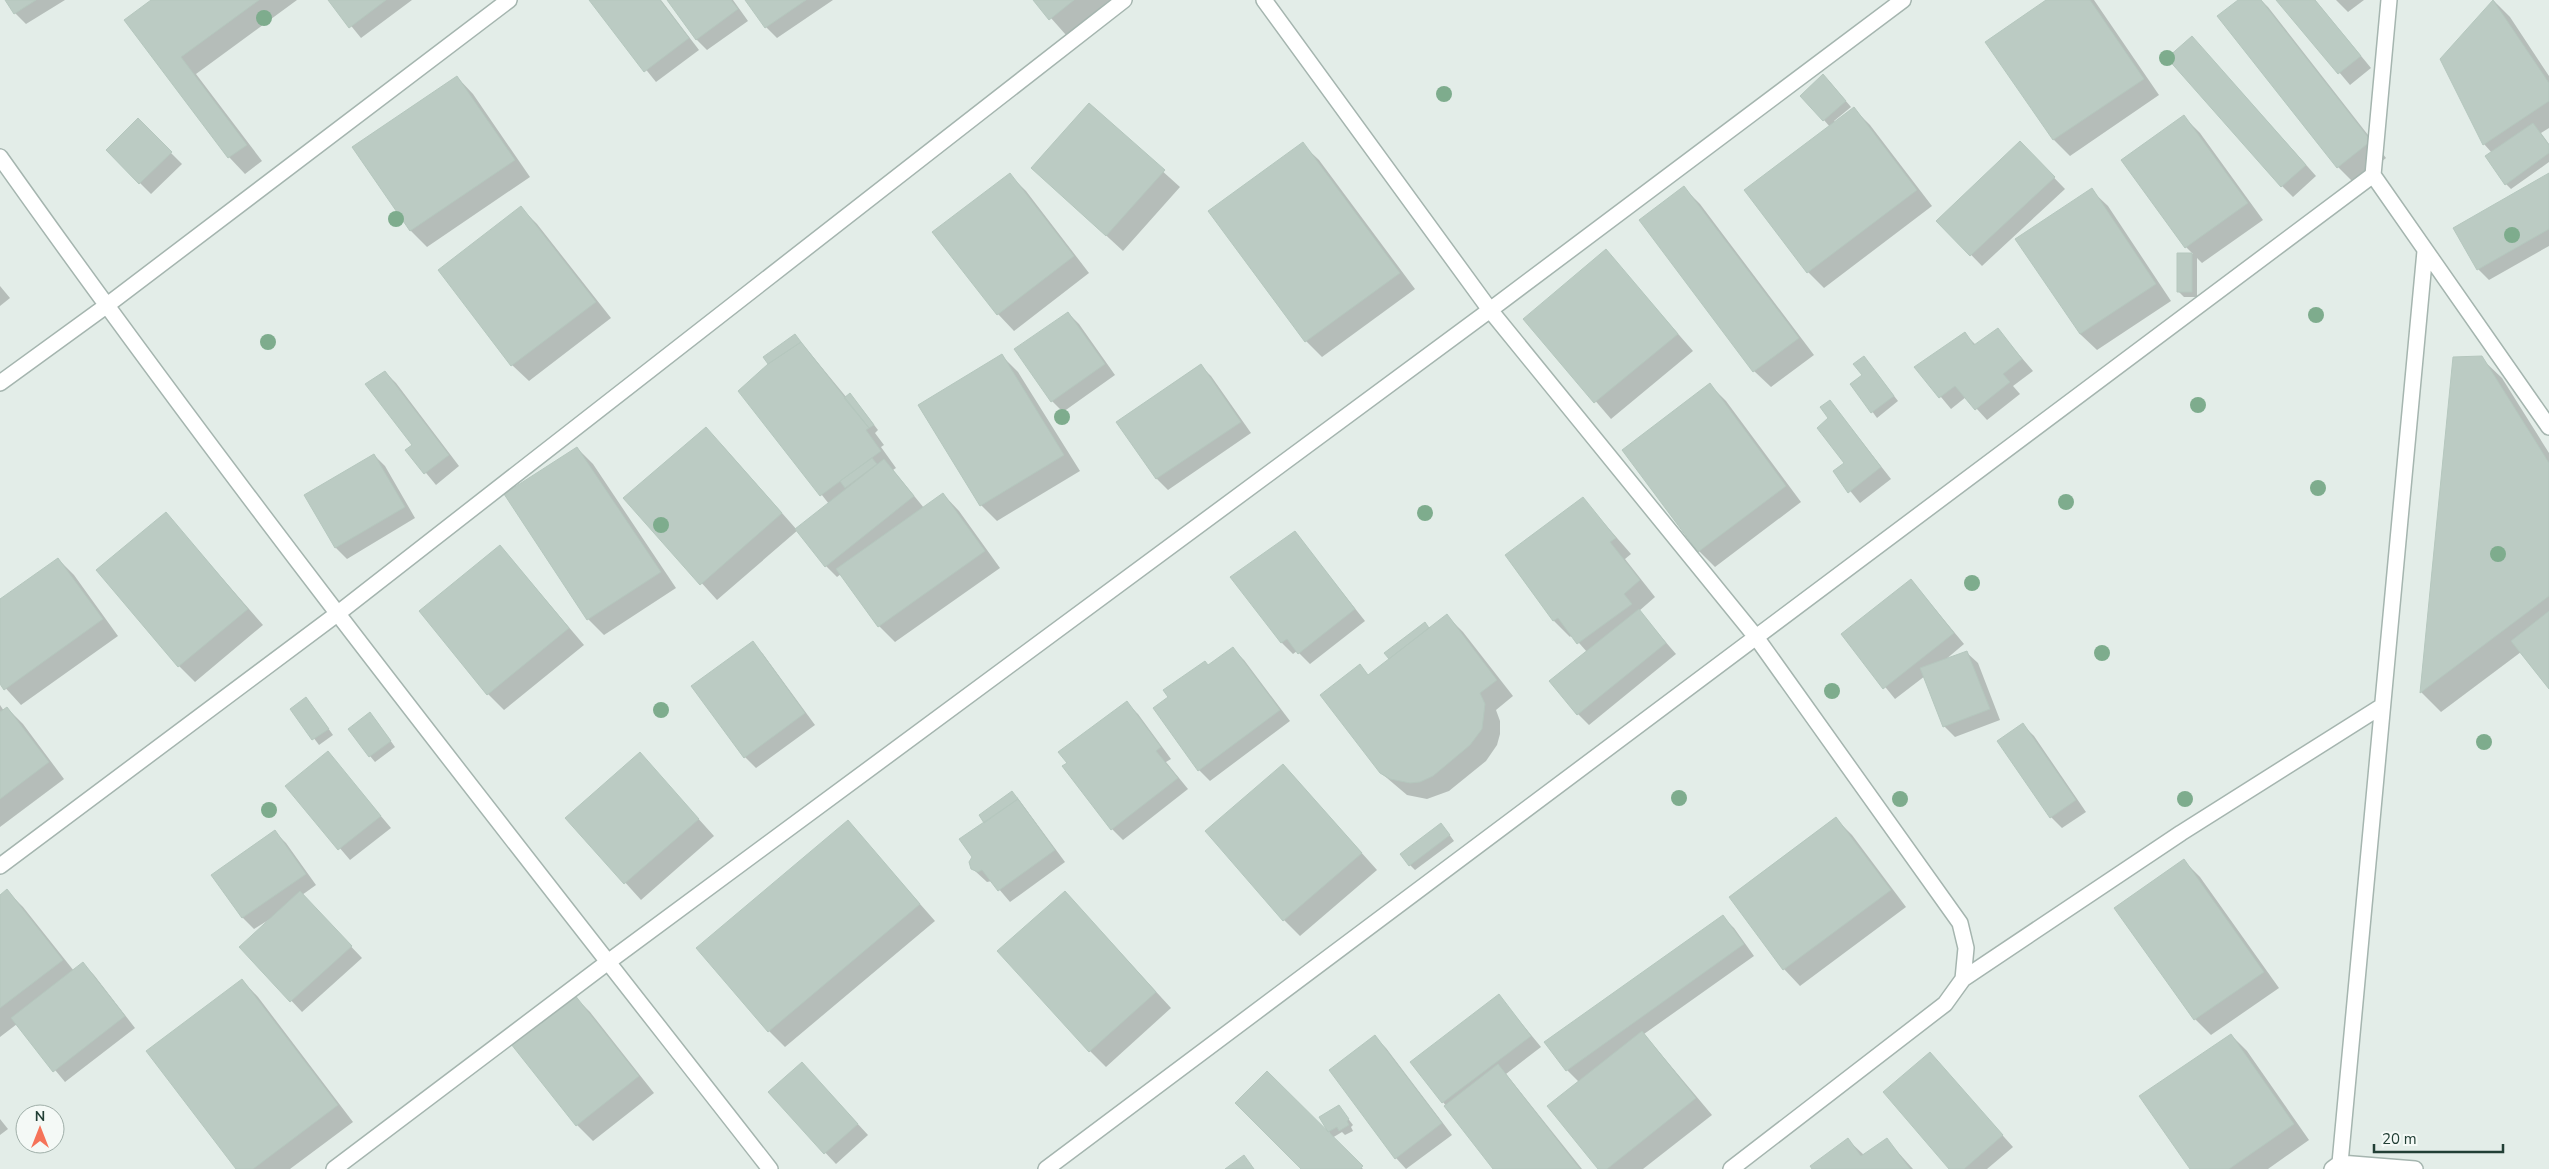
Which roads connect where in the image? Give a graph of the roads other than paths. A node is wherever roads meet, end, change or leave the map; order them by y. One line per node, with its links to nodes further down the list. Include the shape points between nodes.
1 (508, 0): 9 (street)
2 (1124, 0): 13 (street)
3 (1264, 0): 10 (street)
4 (1903, 0): 10 (street)
5 (2389, 0): 7 (street)
6 (0, 157): 9 (street)
7 (2373, 175): 8 (street); 14 (street)
8 (2425, 251): 12 (street); 15 (street)
9 (106, 306): 11 (street); 13 (street)
10 (1490, 310): 14 (street); 17 (street)
11 (0, 383)
12 (2549, 427)
13 (337, 614): 16 (street); 17 (street)
14 (1756, 637): 18 (street, via 1960,923 1966,948); 23 (street)
15 (2382, 706): 18 (street, via 2181,833); 19 (street)
16 (0, 866)
17 (608, 962): 21 (street); 22 (street)
18 (1962, 979): 24 (street, via 1945,1004)
19 (2336, 1166): 20 (street)
20 (2389, 1168): 25 (street)
21 (334, 1169)
22 (770, 1169)
23 (1046, 1169)
24 (1730, 1169)
25 (2415, 1169)

